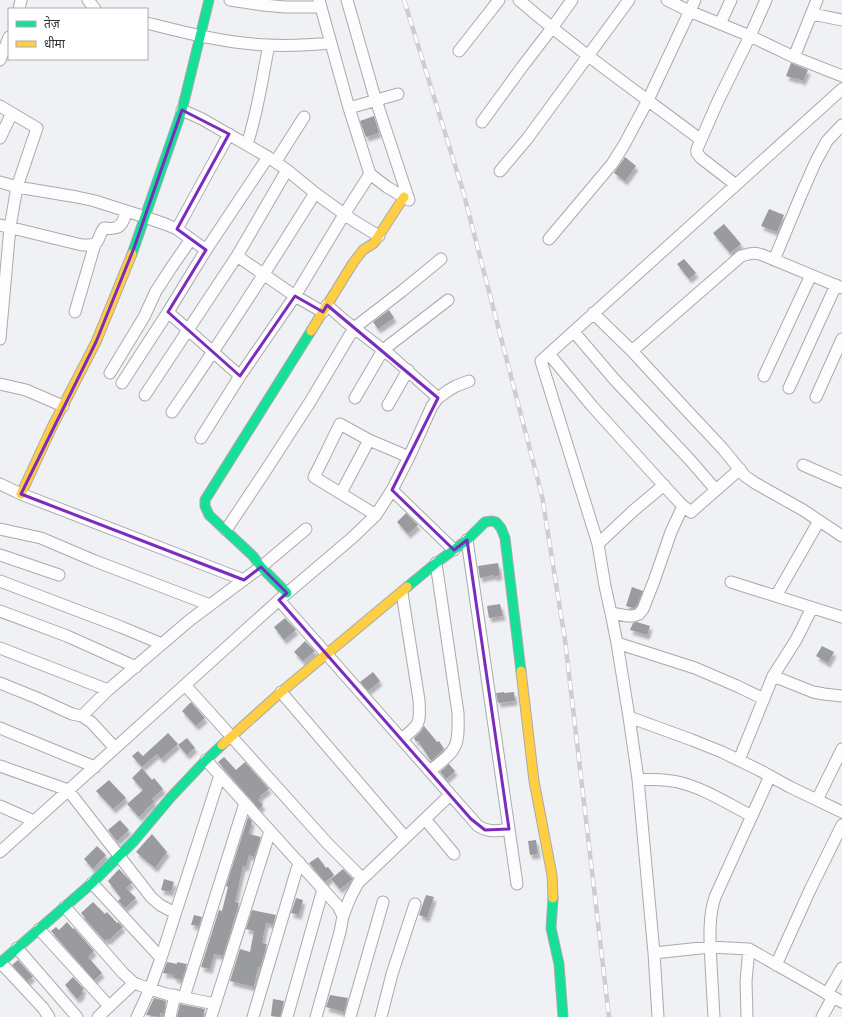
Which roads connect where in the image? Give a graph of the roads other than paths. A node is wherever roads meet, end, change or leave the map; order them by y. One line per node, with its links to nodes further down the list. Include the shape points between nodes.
1 (88, 0): 15 (street)
2 (209, 0): 22 (street)
3 (230, 0): 14 (street, via 285,7)
4 (347, 0): 34 (street)
5 (499, 0): 27 (street)
6 (519, 0): 21 (street)
7 (572, 0): 21 (street)
8 (629, 0): 28 (street)
9 (667, 0): 16 (street)
10 (694, 0): 16 (street)
11 (731, 0): 20 (street)
12 (766, 0): 23 (street)
13 (817, 0): 17 (street)
14 (320, 3): 25 (street)
15 (94, 8)
16 (689, 11): 20 (street); 35 (street)
17 (812, 14): 18 (street); 29 (street)
18 (842, 20)
19 (148, 24): 22 (street)
20 (720, 24): 23 (street)
21 (552, 28): 28 (street); 41 (street)
22 (201, 36): 26 (street); 38 (street)
23 (750, 36): 29 (street); 45 (street)
24 (8, 40): 30 (street)
25 (331, 43): 26 (street); 37 (street)
26 (269, 45): 46 (street)
27 (460, 51)
28 (588, 56): 35 (street); 49 (street)
29 (794, 57): 31 (street)
30 (0, 60)
31 (842, 76)
32 (842, 89): 52 (street)
33 (398, 94): 34 (street)
34 (376, 100): 37 (street); 55 (street, via 409,200)
35 (648, 100): 45 (street); 63 (street, via 612,164)
36 (0, 106): 39 (street)
37 (349, 108): 50 (street)
38 (182, 110): 43 (street); 58 (street)
39 (12, 113): 44 (street); 53 (street, via 38,128)
40 (304, 117): 47 (street)
41 (482, 122)
42 (842, 125): 68 (street, via 827,141 816,162)
43 (229, 134): 46 (street); 60 (street)
44 (0, 138)
45 (701, 140): 52 (street, via 697,149 698,156)
46 (247, 144): 47 (street)
47 (272, 159): 48 (street); 65 (street)
48 (287, 170): 54 (street); 66 (street)
49 (500, 172)
50 (370, 174): 55 (street); 57 (street)
51 (0, 182): 53 (street)
52 (736, 184): 77 (street)
53 (17, 187): 56 (street, via 77,197); 59 (street)
54 (315, 193): 57 (street); 70 (street)
55 (404, 197): 61 (street)
56 (127, 211): 58 (street); 64 (street, via 121,225 104,228)
57 (345, 213): 61 (street); 72 (street)
58 (145, 217): 60 (street); 100 (street, via 96,342)
59 (5, 226): 64 (street, via 82,245); 81 (street)
60 (177, 230): 62 (street)
61 (379, 236): 74 (street, via 358,255)
62 (191, 239): 65 (street); 88 (street, via 156,291 144,317)
63 (549, 239)
64 (95, 244): 75 (street)
65 (206, 250): 76 (street)
66 (236, 256): 70 (street); 79 (street)
67 (441, 259): 78 (street)
68 (774, 260): 69 (street); 84 (street, via 751,253 741,256)
69 (811, 275): 71 (street); 90 (street)
70 (264, 276): 72 (street); 85 (street)
71 (839, 287): 94 (street)
72 (295, 296): 74 (street); 89 (street)
73 (448, 300): 83 (street)
74 (325, 309): 78 (street); 119 (street, via 205,500 208,515)
75 (75, 312)
76 (168, 312): 79 (street); 92 (street)
77 (593, 313): 80 (street); 84 (street)
78 (354, 328): 83 (street); 119 (street, via 310,402)
79 (188, 330): 85 (street); 95 (street)
80 (574, 332): 86 (street); 111 (street)
81 (0, 339)
82 (842, 339): 96 (street)
83 (383, 350): 87 (street); 97 (street)
84 (632, 351): 106 (street)
85 (214, 352): 89 (street); 101 (street)
86 (549, 354): 109 (street); 122 (street, via 541,361)
87 (408, 370): 98 (street); 99 (street)
88 (110, 373)
89 (240, 376): 102 (street)
90 (764, 376)
91 (469, 382): 98 (street, via 456,386)
92 (122, 383)
93 (0, 384): 100 (street, via 26,390)
94 (789, 388)
95 (145, 395)
96 (816, 397)
97 (355, 398)
98 (438, 398): 104 (street)
99 (388, 405)
100 (63, 406): 113 (street)
101 (172, 412)
102 (201, 438)
103 (369, 440): 104 (street); 112 (street); 112 (street, via 340,424 314,477)
104 (409, 457): 110 (street)
105 (803, 466): 107 (street)
106 (740, 469): 111 (street); 116 (street, via 755,483)
107 (842, 482)
108 (0, 484): 113 (street)
109 (664, 485): 114 (street); 122 (street)
110 (392, 490): 115 (street); 123 (street)
111 (716, 490): 114 (street, via 691,512)
112 (341, 493): 115 (street)
113 (21, 494): 128 (street)
114 (683, 506): 137 (street, via 643,610 633,616)
115 (376, 515): 133 (street)
116 (819, 521): 120 (street); 132 (street)
117 (306, 528): 126 (street)
118 (0, 529): 134 (street, via 41,538)
119 (226, 530): 126 (street)
120 (842, 536)
121 (467, 540): 123 (street); 176 (street); 218 (street, via 486,522 492,521 501,528 505,538 534,781 552,875 551,924 559,964)
122 (598, 544): 137 (street)
123 (454, 550): 125 (street)
124 (0, 555): 127 (street)
125 (436, 564): 131 (street); 162 (street, via 459,730 455,749)
126 (261, 567): 128 (street); 133 (street)
127 (59, 575)
128 (244, 580): 134 (street)
129 (0, 581): 140 (street)
130 (731, 582): 132 (street)
131 (402, 593): 142 (street); 155 (street, via 420,718 418,724)
132 (776, 596): 135 (street)
133 (283, 597): 142 (street); 146 (street)
134 (210, 605): 140 (street)
135 (812, 608): 138 (street); 144 (street, via 796,640)
136 (0, 611): 143 (street, via 68,636)
137 (611, 613): 139 (street)
138 (842, 617)
139 (617, 643): 150 (street, via 695,668); 152 (street)
140 (162, 644): 143 (street)
141 (0, 648): 147 (street)
142 (327, 654): 148 (street); 155 (street)
143 (136, 667): 147 (street)
144 (773, 676): 149 (street, via 813,692); 150 (street)
145 (0, 683): 151 (street)
146 (185, 685): 154 (street); 156 (street)
147 (108, 690): 151 (street)
148 (281, 692): 154 (street); 178 (street)
149 (842, 696)
150 (764, 699): 159 (street)
151 (82, 716): 156 (street)
152 (629, 717): 159 (street); 165 (street)
153 (0, 728): 161 (street)
154 (232, 737): 158 (street); 183 (street)
155 (402, 739): 162 (street)
156 (115, 748): 161 (street)
157 (842, 748): 168 (street)
158 (206, 760): 163 (street); 181 (street)
159 (739, 760): 164 (street)
160 (0, 766): 166 (street)
161 (94, 767): 166 (street)
162 (430, 771): 167 (street)
163 (220, 775): 169 (street); 190 (street)
164 (770, 776): 168 (street); 172 (street)
165 (638, 779): 172 (street, via 677,782 691,786); 196 (street)
166 (68, 790): 174 (street); 181 (street)
167 (450, 795): 173 (street); 176 (street, via 475,823 485,830)
168 (817, 800): 171 (street)
169 (245, 804): 177 (street); 203 (street)
170 (0, 806): 174 (street)
171 (842, 812)
172 (752, 816): 193 (street, via 715,897 711,911)
173 (425, 819): 178 (street); 180 (street)
174 (34, 821): 179 (street)
175 (842, 825): 199 (street)
176 (509, 829): 185 (street)
177 (270, 831): 182 (street); 205 (street)
178 (405, 837): 183 (street)
179 (0, 852)
180 (454, 854)
181 (120, 856): 184 (street); 190 (street, via 151,897)
182 (299, 862): 186 (street); 213 (street)
183 (362, 878): 191 (street)
184 (92, 883): 189 (street); 197 (street)
185 (517, 884)
186 (323, 889): 191 (street); 214 (street)
187 (383, 902): 216 (street)
188 (415, 904): 217 (street)
189 (65, 907): 192 (street); 201 (street, via 123,973)
190 (175, 913): 197 (street)
191 (343, 916): 215 (street)
192 (39, 929): 194 (street); 206 (street)
193 (710, 947): 195 (street); 196 (street); 220 (street)
194 (17, 948): 198 (street); 208 (street)
195 (749, 949): 199 (street); 221 (street, via 746,981)
196 (654, 953): 219 (street)
197 (161, 958): 202 (street)
198 (0, 963): 207 (street)
199 (776, 965): 204 (street)
200 (842, 968): 204 (street)
201 (134, 982): 202 (street); 206 (street)
202 (150, 989): 203 (street); 210 (street)
203 (179, 996): 205 (street); 211 (street)
204 (834, 998): 222 (street)
205 (215, 1004): 212 (street)
206 (109, 1006): 209 (street)
207 (49, 1017)
208 (77, 1017)
209 (98, 1017)
210 (137, 1017)
211 (170, 1017)
212 (211, 1017)
213 (253, 1017)
214 (287, 1017)
215 (316, 1017)
216 (350, 1017)
217 (381, 1017)
218 (563, 1017)
219 (658, 1017)
220 (714, 1017)
221 (747, 1017)
222 (822, 1017)

